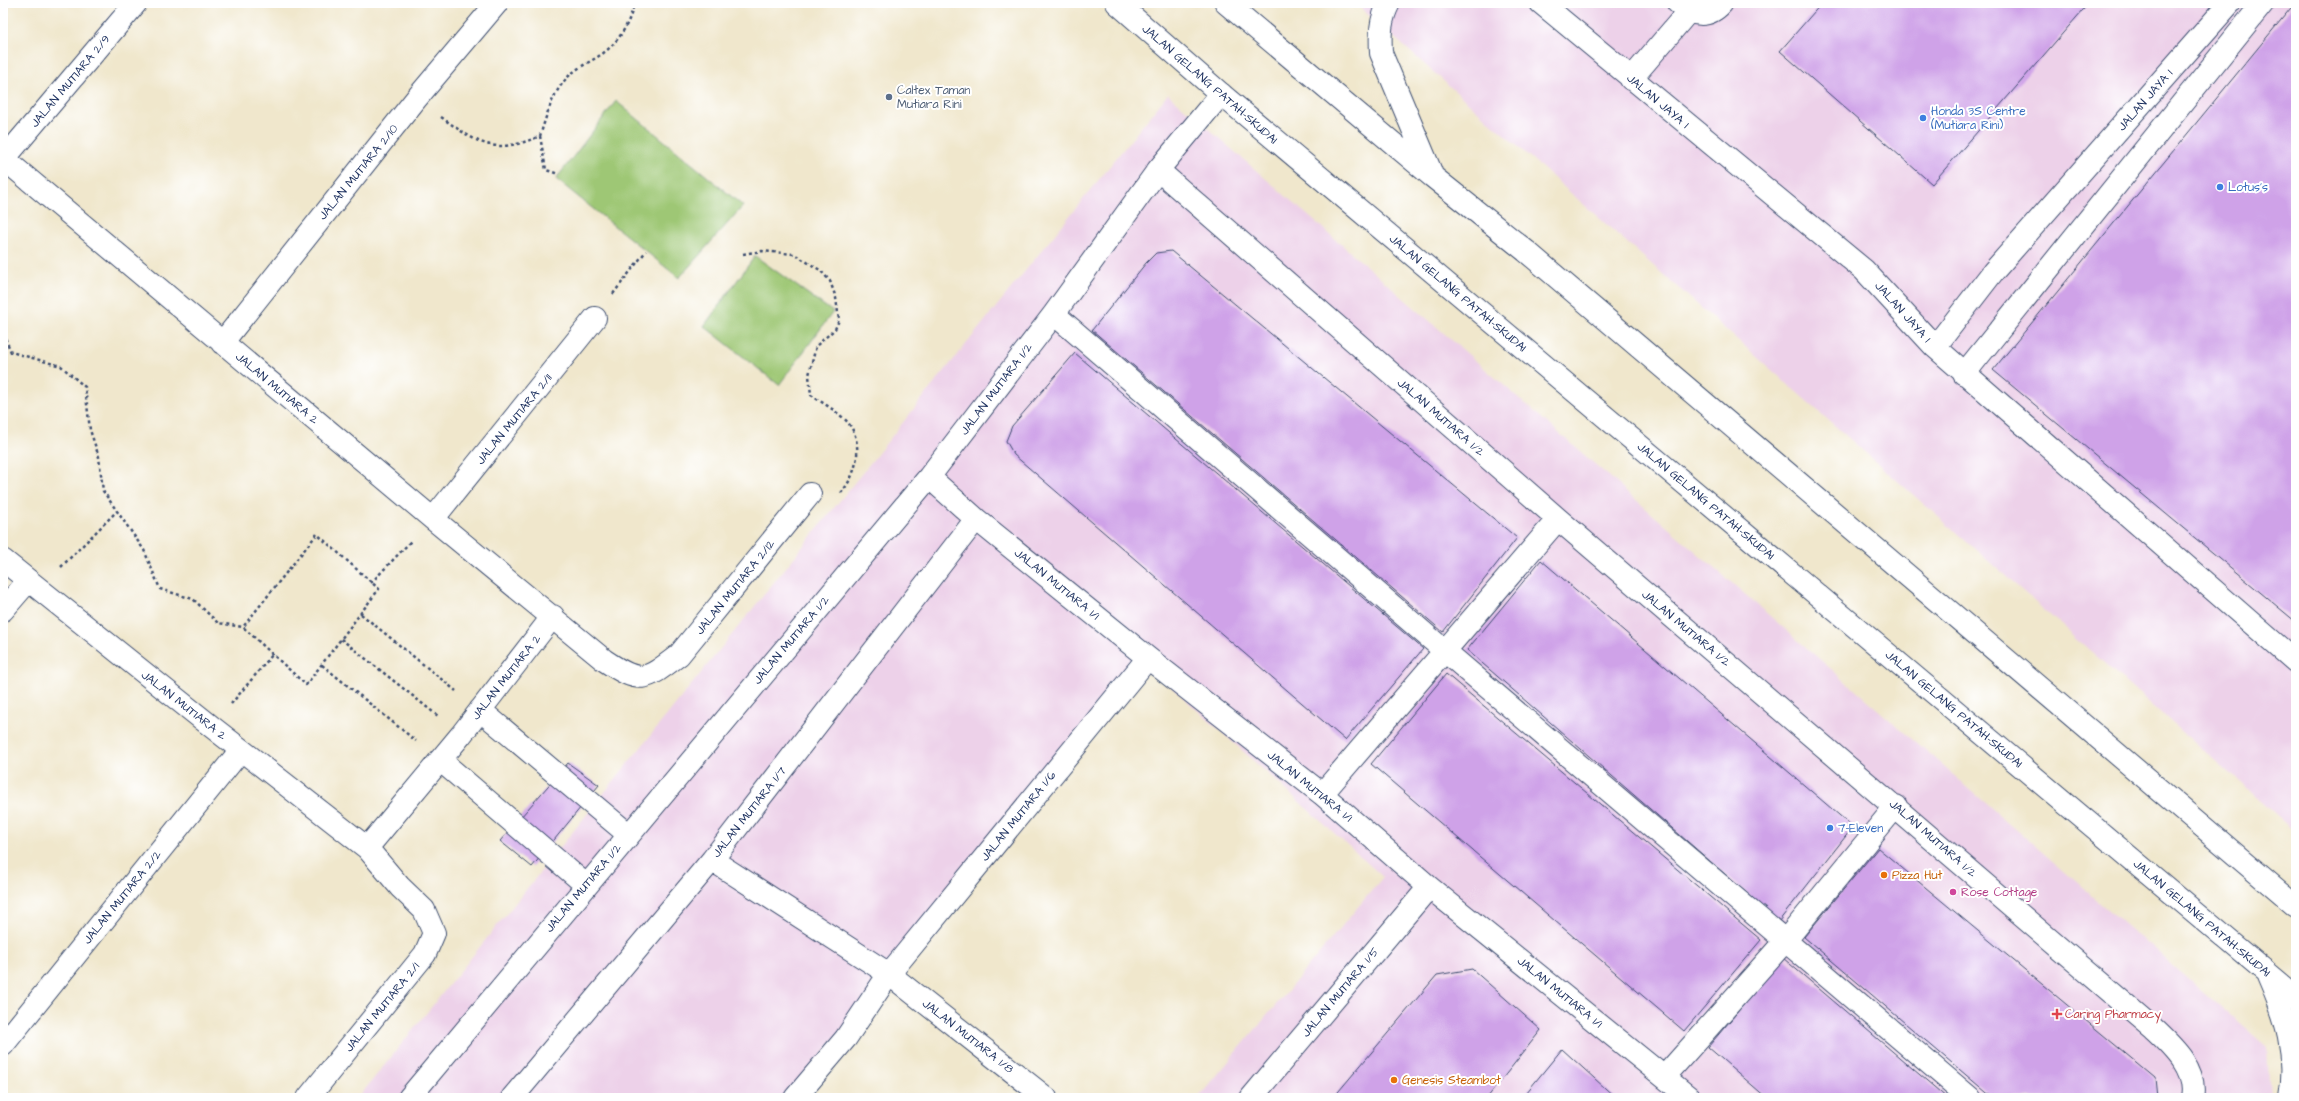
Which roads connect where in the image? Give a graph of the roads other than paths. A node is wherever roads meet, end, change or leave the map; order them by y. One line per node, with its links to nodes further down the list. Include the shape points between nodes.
1 (136, 3): 13 (street, JALAN MUTIARA 2/9)
2 (497, 3): 18 (street, JALAN MUTIARA 2/10, via 416,99)
3 (1117, 3): 12 (street, JALAN GELANG PATAH-SKUDAI)
4 (1226, 3): 15 (street)
5 (1389, 3): 15 (street, via 1382,16 1381,53)
6 (1541, 3): 11 (street, JALAN JAYA 1)
7 (1722, 3): 10 (street, via 1710,12 1695,14)
8 (2230, 3): 19 (street, JALAN JAYA 1, via 1993,272)
9 (2263, 3): 20 (street)
10 (1683, 7): 11 (street)
11 (1631, 79): 19 (street, JALAN JAYA 1, via 1864,270)
12 (1221, 94): 14 (street, JALAN MUTIARA 1/2); 49 (street, JALAN GELANG PATAH-SKUDAI)
13 (3, 159): 18 (street, JALAN MUTIARA 2)
14 (1158, 170): 16 (street, JALAN MUTIARA 1/2); 25 (street, JALAN MUTIARA 1/2)
15 (1432, 176): 41 (street, via 1526,251)
16 (1054, 314): 21 (street, JALAN MUTIARA 1/2); 30 (street)
17 (595, 318): 23 (street, JALAN MUTIARA 2/11)
18 (222, 343): 23 (street, JALAN MUTIARA 2)
19 (1934, 347): 20 (street)
20 (1964, 374): 32 (street)
21 (929, 477): 24 (street, JALAN MUTIARA 1/1); 39 (street, JALAN MUTIARA 1/2)
22 (810, 494): 33 (street, JALAN MUTIARA 2/12, via 679,655)
23 (433, 519): 29 (street, JALAN MUTIARA 2)
24 (976, 519): 31 (street, JALAN MUTIARA 1/1); 42 (street, JALAN MUTIARA 1/7)
25 (1558, 519): 30 (street); 38 (street, JALAN MUTIARA 1/2)
26 (3, 560): 27 (street, JALAN MUTIARA 2)
27 (33, 586): 28 (street); 35 (street, JALAN MUTIARA 2)
28 (3, 610)
29 (552, 616): 33 (street, JALAN MUTIARA 2, via 627,676); 34 (street, JALAN MUTIARA 2)
30 (1446, 652): 37 (street); 48 (street)
31 (1148, 658): 37 (street, JALAN MUTIARA 1/1); 50 (street, JALAN MUTIARA 1/6)
32 (2296, 662)
33 (654, 674)
34 (480, 710): 36 (street, JALAN MUTIARA 2); 39 (street)
35 (241, 750): 40 (street, JALAN MUTIARA 2); 52 (street, JALAN MUTIARA 2/2)
36 (440, 760): 40 (street, JALAN MUTIARA 2); 43 (street)
37 (1322, 794): 44 (street, JALAN MUTIARA 1/1)
38 (1896, 806): 48 (street); 62 (street, JALAN MUTIARA 1/2, via 2159,1033 2181,1056 2194,1089)
39 (628, 834): 43 (street, JALAN MUTIARA 1/2)
40 (367, 848): 47 (street, JALAN MUTIARA 2, via 400,887)
41 (2237, 858): 45 (street); 46 (street)
42 (712, 860): 50 (street, JALAN MUTIARA 1/8); 56 (street, JALAN MUTIARA 1/7)
43 (586, 885): 55 (street, JALAN MUTIARA 1/2)
44 (1429, 887): 53 (street, JALAN MUTIARA 1/1); 59 (street, JALAN MUTIARA 1/5)
45 (2296, 888)
46 (2296, 906)
47 (424, 910): 54 (street, JALAN MUTIARA 2/1, via 434,933 424,954)
48 (1785, 941): 53 (street); 61 (street)
49 (2266, 971): 51 (street, JALAN GELANG PATAH-SKUDAI); 63 (street, via 2280,1005 2293,1050 2294,1077)
50 (889, 974): 57 (street, JALAN MUTIARA 1/6, via 846,1038); 58 (street, JALAN MUTIARA 1/8)
51 (2296, 998)
52 (3, 1045)
53 (1665, 1076): 60 (street, JALAN MUTIARA 1/1)
54 (308, 1098)
55 (409, 1098)
56 (512, 1098)
57 (795, 1098)
58 (1046, 1098)
59 (1251, 1098)
60 (1690, 1098)
61 (1970, 1098)
62 (2192, 1098)
63 (2290, 1098)

